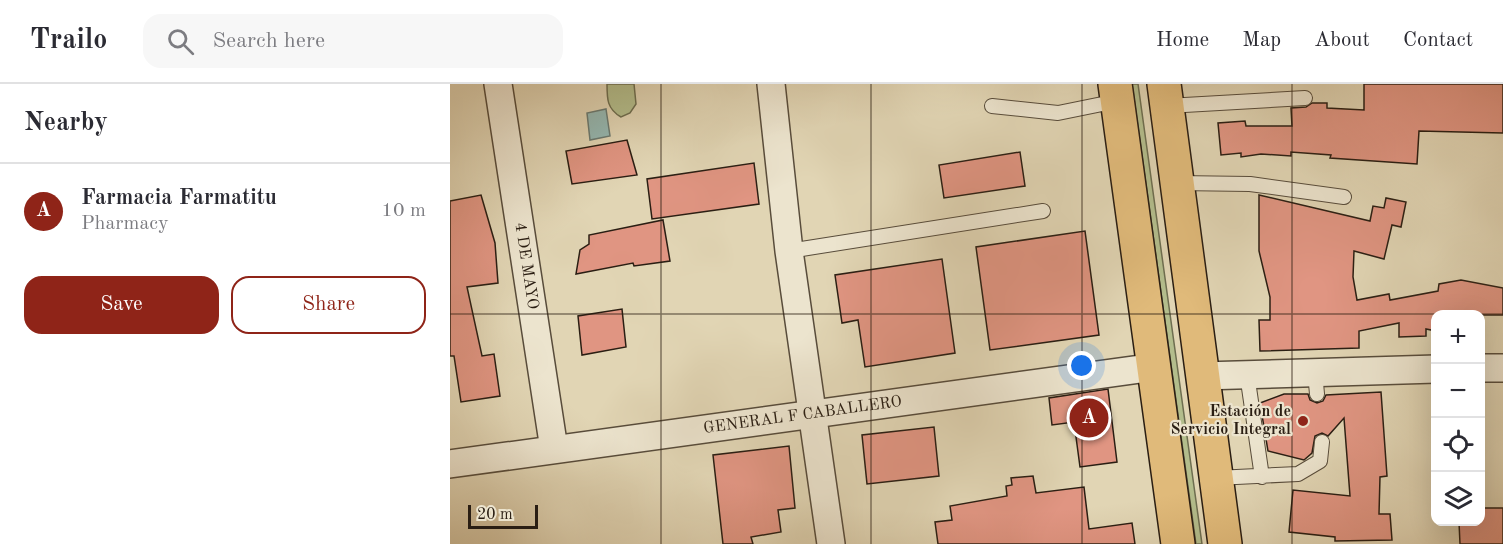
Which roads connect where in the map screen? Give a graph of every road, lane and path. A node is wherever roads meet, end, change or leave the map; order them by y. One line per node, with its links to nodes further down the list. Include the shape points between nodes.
1 (498, 84): 19 (street, 4 DE MAYO)
2 (771, 84): 10 (street)
3 (1116, 93): 6 (lane, via 1058,112); 11 (highway)
4 (1166, 95): 5 (lane); 7 (highway)
5 (1305, 98)
6 (992, 106)
7 (1177, 183): 8 (lane, via 1250,184); 16 (highway)
8 (1344, 197)
9 (1043, 212): 10 (lane)
10 (789, 250): 17 (street)
11 (1155, 367): 17 (street, GENERAL F CABALLERO); 24 (highway)
12 (1485, 368): 13 (street)
13 (1503, 368)
14 (1431, 370): 15 (street, via 1316,383)
15 (1247, 374): 16 (street); 21 (lane)
16 (1202, 375): 22 (highway)
17 (812, 413): 19 (street, GENERAL F CABALLERO); 23 (street)
18 (1322, 442): 21 (lane, via 1320,461 1310,469)
19 (554, 449): 20 (street, GENERAL F CABALLERO)
20 (450, 464)
21 (1262, 477): 22 (lane)
22 (1216, 478): 25 (highway)
23 (831, 544)
24 (1178, 544)
25 (1225, 544)

